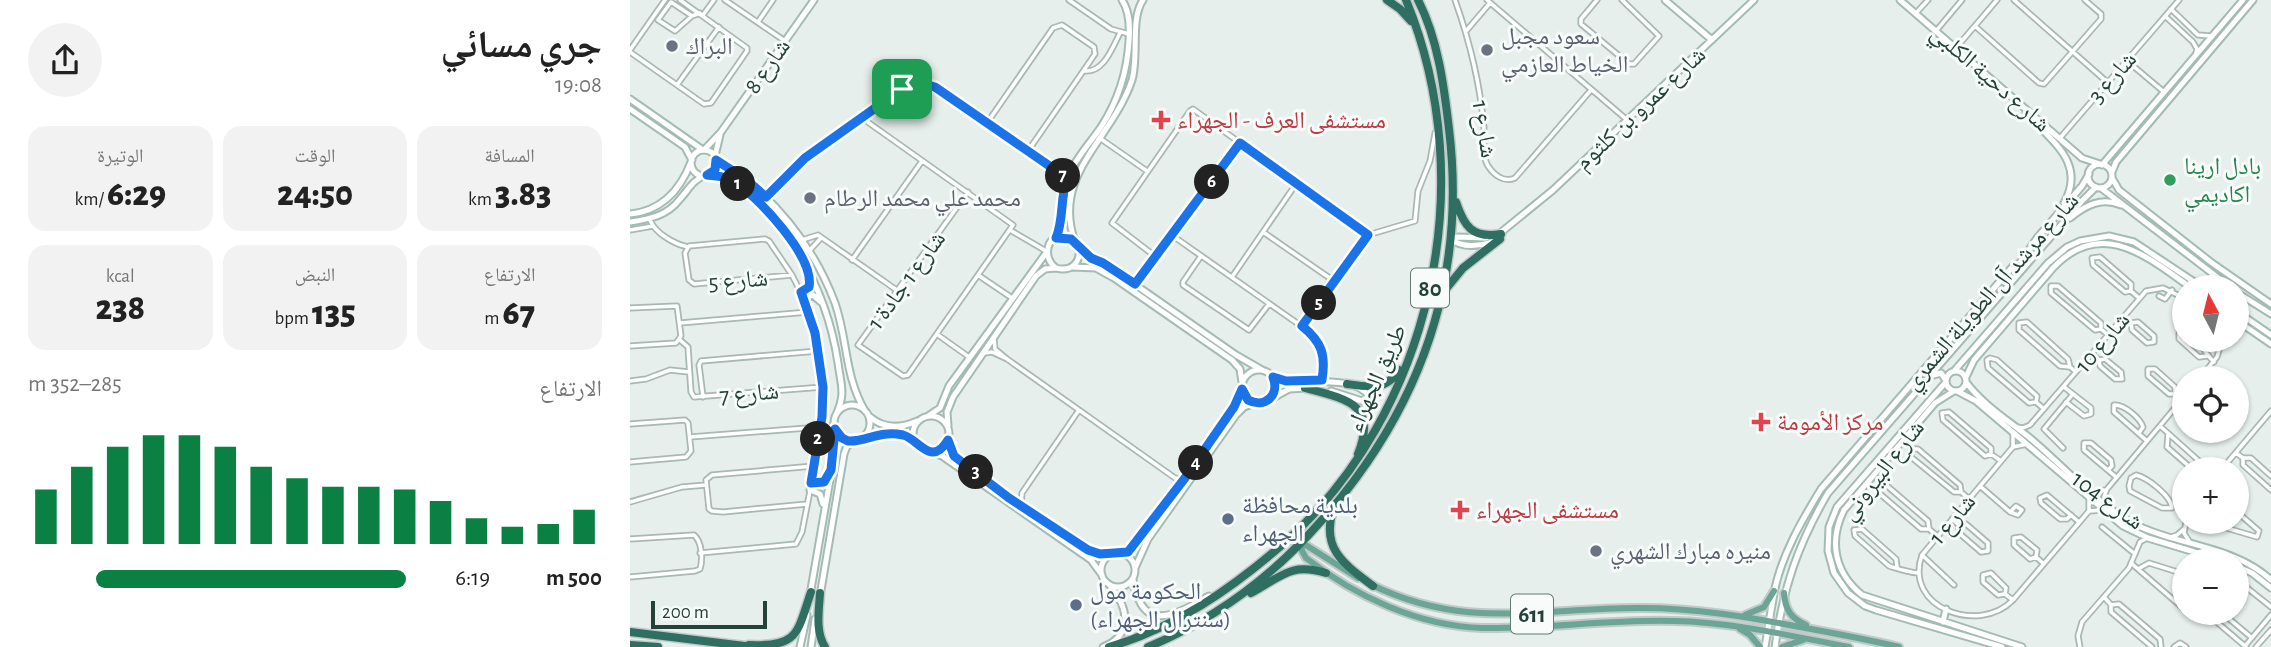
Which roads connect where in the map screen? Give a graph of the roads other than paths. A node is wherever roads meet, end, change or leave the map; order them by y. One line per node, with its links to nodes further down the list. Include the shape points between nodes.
1 (666, 0): 47 (street)
2 (680, 0): 30 (street)
3 (714, 0): 30 (street)
4 (725, 0): 33 (street)
5 (774, 0): 33 (street)
6 (814, 0): 45 (street, شارع 8)
7 (1069, 0): 40 (street)
8 (1122, 0): 35 (street)
9 (1143, 0): 34 (street)
10 (1387, 0): 43 (highway, via 1406,15)
11 (1406, 0): 43 (highway, طريق الجهراء / 80)
12 (1418, 0): 82 (highway, طريق الجهراء / 80, via 1445,90)
13 (1455, 0): 38 (street, شارع 1)
14 (1597, 0): 15 (street, via 1581,24 1634,64 1659,36)
15 (1622, 0)
16 (1664, 0): 44 (street)
17 (1754, 0): 44 (street, شارع عمرو بن كلثوم)
18 (1900, 0): 29 (street, شارع دحية الكلبي)
19 (1928, 0): 29 (street)
20 (1962, 0): 39 (street)
21 (1997, 0): 37 (street)
22 (2014, 0): 48 (street)
23 (2085, 0): 48 (street, via 2101,19)
24 (2179, 0): 28 (street, شارع 3)
25 (2243, 0): 42 (street)
26 (2252, 0): 62 (street)
27 (1489, 1): 38 (street); 54 (street)
28 (2171, 9): 32 (street, شارع 3); 42 (street, via 2198,35)
29 (1916, 13): 39 (street, شارع دحية الكلبي)
30 (701, 14): 31 (street); 36 (street)
31 (692, 16): 31 (street, via 675,31 658,20 671,2)
32 (2165, 16): 49 (street, via 2193,42); 50 (street, شارع 3)
33 (758, 23): 45 (street)
34 (1137, 23): 35 (street); 66 (street, via 1133,77)
35 (1129, 24): 41 (street)
36 (719, 26): 53 (street); 53 (street, via 748,50 711,103 706,105)
37 (1975, 26): 46 (street); 48 (street, via 2039,83 2046,83)
38 (1466, 30): 54 (street, شارع 1, via 1479,86 1486,164 1503,179 1515,178)
39 (1936, 31): 46 (street, شارع دحية الكلبي)
40 (1120, 33): 41 (street); 51 (street, via 1102,64 1094,71)
41 (1129, 34): 79 (street, via 1119,93)
42 (2212, 36): 49 (street)
43 (1421, 38): 63 (highway, طريق الجهراء / 80)
44 (1712, 40): 60 (street, شارع عمرو بن كلثوم)
45 (785, 41): 64 (street, شارع 8)
46 (1956, 48): 57 (street, شارع دحية الكلبي)
47 (630, 51): 53 (street)
48 (2073, 51): 52 (street)
49 (2195, 55): 55 (street)
50 (2126, 60): 52 (street, شارع 3); 55 (street)
51 (1084, 71): 61 (street, via 1094,47 1056,25); 69 (street)
52 (2108, 82): 65 (street, شارع 3)
53 (677, 85)
54 (1591, 90): 60 (street)
55 (2164, 92): 62 (street, via 2146,118); 74 (street)
56 (630, 99): 68 (street)
57 (2015, 99): 65 (street, شارع دحية الكلبي); 88 (street, via 2071,169 2071,186)
58 (630, 109): 72 (street, via 685,147)
59 (862, 118): 61 (street, via 902,89 926,84); 73 (street); 85 (street, via 805,158)
60 (1626, 119): 97 (street, شارع عمرو بن كلثوم)
61 (987, 122): 69 (street)
62 (2150, 122): 78 (street, via 2116,162)
63 (1437, 125): 81 (highway, طريق الجهراء / 80); 95 (street, via 1418,191 1416,221)
64 (721, 132): 68 (street, شارع 8); 71 (street, شارع 8)
65 (2060, 138): 70 (street, شارع دحية الكلبي)
66 (1101, 139): 75 (street); 103 (street, via 1072,190 1069,210)
67 (1240, 143): 75 (street, via 1193,109); 80 (street); 96 (street)
68 (703, 150): 71 (street); 72 (street)
69 (1028, 151): 79 (street)
70 (2082, 158): 74 (street, شارع دحية الكلبي); 76 (street, شارع دحية الكلبي)
71 (716, 159): 77 (street, via 715,170); 85 (street)
72 (691, 161): 77 (street, via 695,172); 87 (street, via 667,201 650,211)
73 (922, 161): 84 (street); 111 (street)
74 (2101, 164): 76 (street); 78 (street)
75 (1147, 171): 109 (street, via 1112,223)
76 (2089, 173): 83 (street, via 2090,182); 88 (street, شارع مرشد آل الطويلة الشمري)
77 (706, 175): 90 (street, via 693,181 676,205); 110 (street, via 726,177 746,191)
78 (2112, 175): 83 (street, via 2108,185); 115 (street, via 2119,190)
79 (1067, 178): 99 (street)
80 (1296, 184): 94 (street); 95 (street)
81 (1441, 184): 101 (highway); 105 (highway, طريق الجهراء / 80)
82 (1453, 186): 97 (highway, via 1461,218 1469,228); 101 (highway, طريق الجهراء / 80)
83 (2098, 188): 86 (street); 91 (street, شارع مرشد آل الطويلة الشمري)
84 (968, 192): 93 (street, via 1013,224); 125 (street, شارع 1 جادة 1)
85 (766, 197): 102 (street)
86 (2128, 208): 91 (street, via 2110,202 2088,205); 119 (street)
87 (630, 214)
88 (2055, 217): 100 (street, شارع مرشد آل الطويلة الشمري)
89 (630, 222): 90 (street)
90 (651, 223): 92 (street); 104 (street)
91 (2057, 229): 114 (street, شارع مرشد آل الطويلة الشمري)
92 (630, 230)
93 (1010, 230): 107 (street); 117 (street, شارع 1 جادة 1)
94 (1263, 232): 120 (street); 121 (street)
95 (1368, 235): 121 (street)
96 (1172, 236): 108 (street); 109 (street)
97 (1500, 236): 101 (street); 131 (highway, via 1456,275)
98 (821, 238): 102 (street); 106 (street); 111 (street)
99 (1056, 238): 103 (street, via 1066,237); 107 (street)
100 (2036, 238): 114 (street, via 2039,241 2024,260); 209 (street, شارع مرشد آل الطويلة الشمري, via 2019,264)
101 (1451, 239): 105 (highway); 131 (highway, طريق الجهراء / 80)
102 (802, 240): 106 (street)
103 (1077, 245): 112 (street, via 1079,258); 122 (street)
104 (688, 247): 116 (street, شارع 5, via 765,239); 116 (street, شارع 5, via 685,253 692,283)
105 (1438, 248): 141 (highway, طريق الجهراء / 80)
106 (809, 251): 199 (street, via 835,304 852,384)
107 (1046, 252): 113 (street); 129 (street)
108 (1201, 256): 120 (street); 133 (street, via 1183,285 1249,330)
109 (1156, 257): 122 (street)
110 (803, 259): 127 (street, via 810,283); 138 (street)
111 (852, 260): 125 (street)
112 (1072, 267): 113 (street); 181 (street, via 1096,268 1114,278 1232,360 1240,369)
113 (1056, 268): 151 (street, via 1039,273)
114 (2023, 269): 161 (street, شارع مرشد آل الطويلة الشمري)
115 (2227, 274)
116 (792, 275): 127 (street)
117 (978, 275): 129 (street); 148 (street, شارع 1 جادة 1)
118 (2180, 275): 134 (street, via 2134,242 2094,237 2056,254)
119 (2215, 275)
120 (1231, 277): 133 (street)
121 (1334, 281): 145 (street)
122 (1135, 284): 169 (street)
123 (2172, 290): 128 (street, via 2165,299); 130 (street, شارع 10, via 2155,288)
124 (2249, 290): 135 (street)
125 (898, 291): 148 (street, شارع 1 جادة 1, via 858,345 905,377)
126 (2132, 291): 126 (street, via 2131,284 2100,257 2092,258 2093,265 2125,292); 130 (street)
127 (802, 295): 137 (street); 138 (street, via 817,296)
128 (2160, 296)
129 (1012, 298): 163 (street)
130 (2139, 298): 140 (street, شارع 10)
131 (1441, 299): 264 (highway, طريق الجهراء / 80, via 1416,377 1396,418)
132 (2249, 300): 139 (street)
133 (1269, 304): 145 (street)
134 (2016, 304): 170 (street); 176 (street, via 1974,359)
135 (2271, 304)
136 (630, 308): 143 (street, via 675,305)
137 (808, 312): 143 (street); 155 (street)
138 (827, 312): 200 (street, via 843,394)
139 (2271, 314)
140 (2123, 317): 144 (street); 149 (street, شارع 10)
141 (1423, 320): 180 (highway, via 1391,381 1370,388); 239 (highway, طريق الجهراء / 80, via 1381,421)
142 (2249, 320): 150 (street)
143 (680, 323): 152 (street)
144 (2131, 323): 144 (street, via 2147,344 2154,342 2154,336 2137,321)
145 (1302, 326): 177 (street, via 1322,349)
146 (2101, 329): 146 (street, via 2101,323 2058,286 2051,286 2051,293 2095,330); 149 (street)
147 (2249, 329): 153 (street)
148 (938, 335): 163 (street)
149 (2108, 335): 159 (street, شارع 10)
150 (2271, 335)
151 (994, 337): 160 (street); 164 (street, via 995,349)
152 (680, 340): 154 (street); 172 (street, via 688,346)
153 (2271, 344)
154 (630, 346)
155 (818, 351): 173 (street, شارع 7, via 701,361); 182 (street)
156 (2193, 352): 162 (street)
157 (2207, 352): 162 (street)
158 (2220, 352): 166 (street)
159 (2092, 354): 165 (street); 171 (street, شارع 10)
160 (982, 355): 164 (street, via 992,352); 206 (street, via 953,397)
161 (1947, 356): 170 (street, via 1946,365); 174 (street, شارع مرشد آل الطويلة الشمري)
162 (2207, 356): 166 (street)
163 (969, 357): 201 (street, via 940,408)
164 (1007, 359): 196 (street)
165 (2099, 360): 165 (street, via 2115,379 2122,379 2121,372 2105,359)
166 (2214, 362): 167 (street)
167 (2210, 366)
168 (2070, 367): 168 (street, via 2068,359 2027,322 2019,323 2019,330 2060,366); 171 (street)
169 (1262, 370): 175 (street); 181 (street, via 1250,372)
170 (1954, 370): 176 (street); 178 (street)
171 (2076, 372): 183 (street, شارع 10)
172 (690, 374): 173 (street); 179 (street, via 670,370); 188 (street, via 692,396)
173 (700, 376): 188 (street, شارع 7)
174 (1930, 376): 178 (street, via 1941,373); 233 (street, شارع مرشد آل الطويلة الشمري)
175 (1273, 377): 177 (street); 189 (street, via 1276,388)
176 (1966, 379): 185 (street, via 1963,388); 194 (street, شارع 104)
177 (1322, 380): 180 (street)
178 (1945, 381): 185 (street); 212 (street, شارع البيروني)
179 (630, 382)
180 (1347, 384): 184 (street, via 1366,392 1368,399)
181 (1242, 385): 192 (street, via 1248,400); 247 (street, via 1234,407)
182 (823, 387): 188 (street, شارع 7); 208 (street)
183 (2064, 387): 186 (street); 195 (street, شارع 10)
184 (1305, 388): 189 (street); 239 (highway, via 1338,398 1362,414 1364,437)
185 (1955, 391): 193 (street, شارع 104); 212 (street, شارع البيروني, via 1935,403)
186 (2073, 394): 191 (street); 191 (street, via 2091,408 2091,415 2084,416)
187 (2175, 394): 187 (street, via 2175,387 2155,369 2148,369 2148,376)
188 (703, 397)
189 (1271, 398): 192 (street)
190 (2036, 402): 190 (street, via 2036,396 1997,360 1987,360 1988,368 2029,403); 195 (street)
191 (2066, 402): 224 (street, via 2044,429)
192 (1255, 404): 298 (street, via 1236,415 1148,539)
193 (1979, 404): 194 (street, via 1982,400); 213 (street, شارع 104)
194 (1993, 407): 210 (street, شارع 104)
195 (2044, 409): 205 (street, شارع 10)
196 (1079, 410): 246 (street); 257 (street)
197 (2172, 411): 207 (street)
198 (2271, 411): 202 (street)
199 (866, 412): 200 (street, via 849,406); 203 (street, via 888,426); 219 (street, via 870,426)
200 (836, 415): 211 (street)
201 (928, 416): 203 (street); 206 (street)
202 (2269, 417): 226 (street)
203 (920, 420): 218 (street)
204 (630, 424): 217 (street, via 682,419 688,423)
205 (2030, 425): 210 (street); 221 (street)
206 (948, 426): 220 (street)
207 (2160, 426): 215 (street); 222 (street)
208 (820, 427): 217 (street); 236 (street)
209 (1873, 427): 233 (street, via 1853,455); 315 (street, شارع مرشد آل الطويلة الشمري, via 1811,505)
210 (2016, 427): 221 (street, شارع 104)
211 (835, 429): 219 (street, via 842,438); 238 (street)
212 (1908, 430): 216 (street, شارع البيروني)
213 (2013, 433): 221 (street, شارع 104); 223 (street)
214 (2139, 433): 214 (street, via 2114,412 2114,405 2142,422); 222 (street)
215 (2168, 434): 228 (street, via 2167,447); 229 (street)
216 (1903, 436): 332 (street, شارع البيروني, via 1844,510 1837,527 1836,558 1862,595); 340 (street, شارع البيروني, via 1837,507 1829,527 1829,560 1840,583 1865,606)
217 (690, 437): 235 (street, via 688,456)
218 (914, 439): 219 (street, via 885,433); 225 (street)
219 (857, 440): 316 (street, via 844,454)
220 (948, 440): 225 (street, via 941,449); 259 (street, via 954,456)
221 (2029, 441): 223 (street); 237 (street, شارع 104); 243 (street, شارع 104)
222 (2147, 441): 241 (street)
223 (2012, 447): 234 (street, شارع 1)
224 (2063, 447)
225 (930, 452): 306 (street, via 1091,560)
226 (2236, 453): 230 (street); 231 (street)
227 (1991, 454): 227 (street, via 1991,448 1949,412 1942,413 1942,420 1984,456); 234 (street)
228 (2178, 457)
229 (2194, 457)
230 (2232, 457)
231 (2242, 457)
232 (2249, 458): 244 (street)
233 (1856, 460): 317 (street, شارع مرشد آل الطويلة الشمري, via 1810,523)
234 (2001, 461): 251 (street, شارع 1)
235 (630, 462)
236 (814, 466): 250 (street, via 712,475); 252 (street)
237 (2055, 469): 243 (street); 258 (street, شارع 104)
238 (831, 470): 252 (street, via 824,482); 268 (street)
239 (1351, 470): 249 (highway, طريق الجهراء / 80)
240 (2108, 470): 240 (street, via 2111,460 2091,443 2084,443 2084,450); 245 (street)
241 (2122, 471): 245 (street); 248 (street)
242 (2249, 471): 255 (street)
243 (2071, 473): 258 (street, شارع 104)
244 (2271, 476)
245 (2116, 477): 254 (street)
246 (1175, 478): 247 (street); 253 (street)
247 (1185, 478): 253 (street)
248 (2131, 478): 248 (street, via 2130,491 2162,508 2172,508 2170,500 2144,477)
249 (1342, 481): 282 (highway); 285 (highway, طريق الجهراء / 80)
250 (707, 485): 261 (street); 262 (street, via 709,509 715,512)
251 (1980, 486): 260 (street, شارع 1); 267 (street)
252 (811, 487): 262 (street); 268 (street, via 822,497)
253 (1178, 488): 291 (street, via 1134,546)
254 (2107, 489): 258 (street); 265 (street)
255 (2271, 490)
256 (1961, 492): 256 (street, via 1950,476 1918,449 1911,449 1911,457 1954,492); 260 (street)
257 (1022, 493): 259 (street); 263 (street)
258 (2090, 495): 265 (street, شارع 104); 266 (street)
259 (1009, 498): 263 (street)
260 (1968, 498): 270 (street, شارع 1)
261 (630, 502)
262 (807, 504): 290 (street, via 800,540 793,545)
263 (1021, 506): 291 (street, via 1088,550)
264 (1335, 506): 282 (highway, طريق الجهراء / 80); 312 (highway, via 1328,530 1334,549)
265 (2106, 507): 266 (street); 276 (street, شارع 104, via 2123,526); 281 (street, شارع 104, via 2136,525)
266 (2089, 511): 271 (street)
267 (2010, 512)
268 (824, 514): 316 (street)
269 (2071, 515): 269 (street, via 2047,495 2040,498 2060,519); 271 (street)
270 (1951, 518): 273 (street); 280 (street, شارع 1)
271 (2079, 522): 296 (street)
272 (2249, 522): 279 (street, via 2259,531 2258,537)
273 (1959, 525): 273 (street, via 1959,533 1981,552 1989,549 1966,524)
274 (2102, 527): 292 (street)
275 (1929, 529): 275 (street, via 1928,521 1886,485 1879,486 1879,493 1921,529); 280 (street)
276 (2135, 531): 283 (street, شارع 104); 287 (street)
277 (2178, 534): 281 (street)
278 (2184, 534): 286 (street)
279 (2248, 534)
280 (1937, 535): 293 (street, شارع 1)
281 (2170, 537): 286 (street, شارع 104)
282 (1304, 538): 285 (main road, 611); 304 (main road, 611, via 1304,556); 312 (main road, 611); 319 (highway, طريق الجهراء / 80)
283 (2148, 538): 287 (street); 288 (street, شارع 104)
284 (630, 539): 290 (street, via 692,534 699,540)
285 (1287, 540): 303 (highway, طريق الجهراء / 80)
286 (2193, 544): 289 (street, شارع 104)
287 (2137, 548): 292 (street)
288 (2186, 548)
289 (2201, 548)
290 (700, 553): 307 (street, via 698,570)
291 (1116, 553): 298 (street, via 1130,558); 306 (street, via 1104,560)
292 (2135, 554): 295 (street)
293 (1922, 555): 305 (street, شارع 1); 311 (street)
294 (2036, 557): 294 (street, via 2036,550 2021,537 2014,538 2014,545 2030,559); 296 (street)
295 (2131, 563): 300 (street); 320 (street)
296 (2044, 564): 323 (street)
297 (1897, 567): 297 (street, via 1896,559 1862,529 1854,530 1863,544 1889,566); 305 (street)
298 (1135, 568): 308 (street)
299 (2249, 568): 309 (street, شارع 104)
300 (2138, 569): 302 (street, via 2149,563); 321 (street)
301 (2249, 569): 313 (street, شارع 104)
302 (2172, 570)
303 (1251, 571): 308 (street, via 1165,616 1143,608); 357 (highway, طريق الجهراء / 80, via 1191,611)
304 (1326, 573): 319 (highway, via 1298,568); 325 (main road, 611)
305 (1919, 573): 328 (street, شارع 1, via 1929,598)
306 (1102, 575): 310 (street)
307 (630, 577)
308 (1133, 578): 310 (street, via 1120,587)
309 (2271, 580)
310 (1109, 584): 356 (street, via 1124,608 1125,623 1119,638)
311 (1954, 585)
312 (1373, 586): 322 (main road, 611)
313 (2271, 588)
314 (2249, 589): 326 (street)
315 (1774, 591): 330 (main road, via 1757,612); 334 (street, شارع مرشد آل الطويلة الشمري)
316 (816, 592): 349 (highway, via 799,629 787,642 771,646); 353 (street); 354 (street); 355 (highway, via 818,631)
317 (1784, 593): 335 (street, شارع مرشد آل الطويلة الشمري); 345 (main road, via 1787,611 1794,618)
318 (2005, 594): 318 (street, via 2006,587 1991,573 1983,575 1983,582 1998,595); 323 (street)
319 (1238, 597): 358 (highway, طريق الجهراء / 80)
320 (2104, 597): 324 (street); 367 (street, via 2079,628)
321 (2172, 599)
322 (1408, 600): 325 (main road, via 1404,607); 329 (main road, 611, via 1450,611)
323 (2012, 600): 328 (street, via 2000,612 1984,617)
324 (2111, 605): 368 (street, via 2111,612); 369 (street, via 2119,604 2150,630 2160,639)
325 (1389, 607): 338 (main road, 611)
326 (2271, 607)
327 (1680, 609): 329 (main road, 611); 330 (main road, 611); 333 (main road, via 1683,614)
328 (1946, 609): 332 (street)
329 (1517, 615): 338 (main road, via 1469,617)
330 (1738, 615): 334 (main road, 611)
331 (2271, 615): 347 (street)
332 (1941, 620): 340 (street); 341 (street); 366 (street, شارع البيروني)
333 (1677, 621): 338 (main road, 611); 339 (main road, 611)
334 (1770, 621): 335 (main road, 611); 344 (street, شارع مرشد آل الطويلة الشمري)
335 (1778, 623): 345 (main road, 611); 346 (street, شارع مرشد آل الطويلة الشمري)
336 (2220, 625): 372 (street)
337 (2236, 625): 347 (street)
338 (1469, 626)
339 (1731, 626): 344 (main road, 611); 359 (main road, via 1750,635)
340 (1935, 626): 341 (street, شارع البيروني)
341 (1942, 628): 365 (street, شارع البيروني)
342 (2271, 630): 373 (street)
343 (630, 632): 349 (highway)
344 (1768, 632): 346 (main road, 611); 360 (street, شارع مرشد آل الطويلة الشمري)
345 (1828, 632): 364 (main road, 611)
346 (1776, 633): 348 (main road, 611); 361 (street, شارع مرشد آل الطويلة الشمري)
347 (2252, 638): 372 (street)
348 (1807, 639): 362 (main road); 363 (main road, 611)
349 (723, 642): 352 (highway)
350 (630, 645): 351 (highway)
351 (658, 647)
352 (753, 647)
353 (800, 647)
354 (811, 647)
355 (825, 647)
356 (1103, 647)
357 (1110, 647)
358 (1148, 647)
359 (1760, 647)
360 (1765, 647)
361 (1774, 647)
362 (1782, 647)
363 (1849, 647)
364 (1899, 647)
365 (2002, 647)
366 (2022, 647)
367 (2080, 647)
368 (2152, 647)
369 (2161, 647)
370 (2174, 647): 371 (street, via 2180,643)
371 (2186, 647)
372 (2245, 647)
373 (2256, 647)

